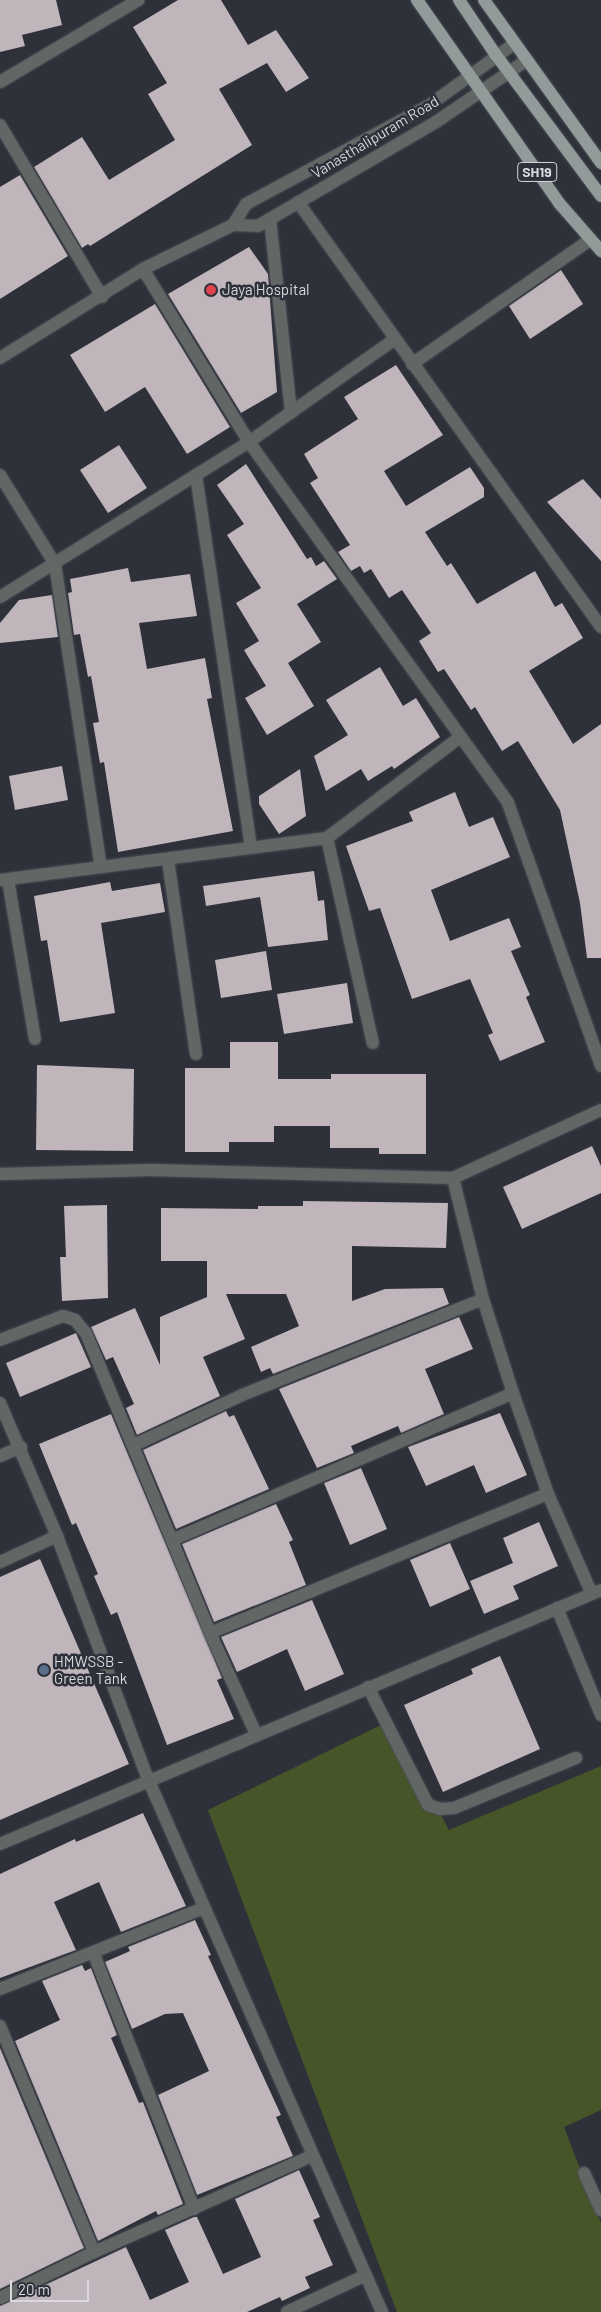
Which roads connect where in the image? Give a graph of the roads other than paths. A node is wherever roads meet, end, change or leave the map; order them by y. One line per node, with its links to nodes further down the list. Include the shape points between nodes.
1 (138, 0): 10 (street)
2 (416, 0): 9 (main road, SH19)
3 (460, 0): 6 (main road)
4 (484, 0): 5 (main road)
5 (516, 43): 6 (street, Vanasthalipuram Road); 7 (main road)
6 (496, 56): 8 (main road); 9 (street, Vanasthalipuram Road)
7 (527, 60): 8 (street, Vanasthalipuram Road); 13 (main road)
8 (509, 71): 11 (street, Vanasthalipuram Road); 14 (main road)
9 (467, 75): 11 (main road, SH19); 17 (street, Vanasthalipuram Road, via 428,106 246,204)
10 (0, 82)
11 (478, 90): 15 (street, Vanasthalipuram Road, via 436,122); 18 (main road, SH19, via 560,203)
12 (0, 125): 21 (street)
13 (601, 163)
14 (601, 196)
15 (298, 202): 16 (street, Vanasthalipuram Road); 22 (street)
16 (270, 219): 17 (street, Vanasthalipuram Road, via 258,226); 25 (street)
17 (233, 225): 20 (street, Vanasthalipuram Road)
18 (591, 239): 19 (main road, SH19); 24 (street)
19 (601, 251)
20 (143, 269): 21 (street, Vanasthalipuram Road); 26 (street)
21 (102, 297): 23 (street, Vanasthalipuram Road)
22 (395, 339): 24 (street); 25 (street)
23 (0, 358)
24 (412, 364): 31 (street)
25 (291, 413): 26 (street)
26 (249, 442): 28 (street); 33 (street)
27 (0, 475): 29 (street)
28 (196, 476): 29 (street); 35 (street)
29 (55, 564): 30 (street); 37 (street)
30 (0, 597)
31 (597, 613): 32 (street)
32 (601, 627)
33 (460, 737): 34 (street); 42 (street, via 508,804)
34 (327, 838): 35 (street); 40 (street)
35 (251, 847): 36 (street)
36 (168, 860): 37 (street); 41 (street)
37 (101, 866): 38 (street)
38 (4, 880): 39 (street)
39 (35, 1039)
40 (373, 1043)
41 (196, 1054)
42 (601, 1066)
43 (601, 1110): 45 (street)
44 (0, 1174): 45 (street, via 151,1170)
45 (453, 1178): 46 (street)
46 (483, 1300): 48 (street); 50 (street, via 242,1395)
47 (0, 1340): 50 (street, via 62,1316 75,1320 86,1333)
48 (513, 1393): 53 (street); 55 (street)
49 (0, 1403): 51 (street)
50 (134, 1445): 55 (street)
51 (21, 1447): 52 (street); 54 (street)
52 (0, 1456)
53 (548, 1494): 57 (street); 59 (street)
54 (57, 1536): 56 (street); 64 (street)
55 (172, 1540): 59 (street)
56 (0, 1562)
57 (596, 1592): 58 (street)
58 (557, 1608): 60 (street); 61 (street)
59 (210, 1633): 62 (street)
60 (368, 1687): 62 (street); 63 (street, via 428,1805 454,1808)
61 (601, 1715)
62 (256, 1734): 64 (street)
63 (576, 1758)
64 (148, 1779): 65 (street); 66 (street)
65 (0, 1844)
66 (204, 1908): 67 (street); 70 (street)
67 (93, 1952): 68 (street); 72 (street)
68 (0, 1989)
69 (0, 2026): 74 (street)
70 (312, 2156): 72 (street); 75 (street)
71 (584, 2173): 73 (street)
72 (194, 2209): 74 (street)
73 (601, 2210)
74 (94, 2252): 76 (street)
75 (366, 2275): 77 (street); 78 (street)
76 (0, 2298)
77 (287, 2312)
78 (382, 2312)

